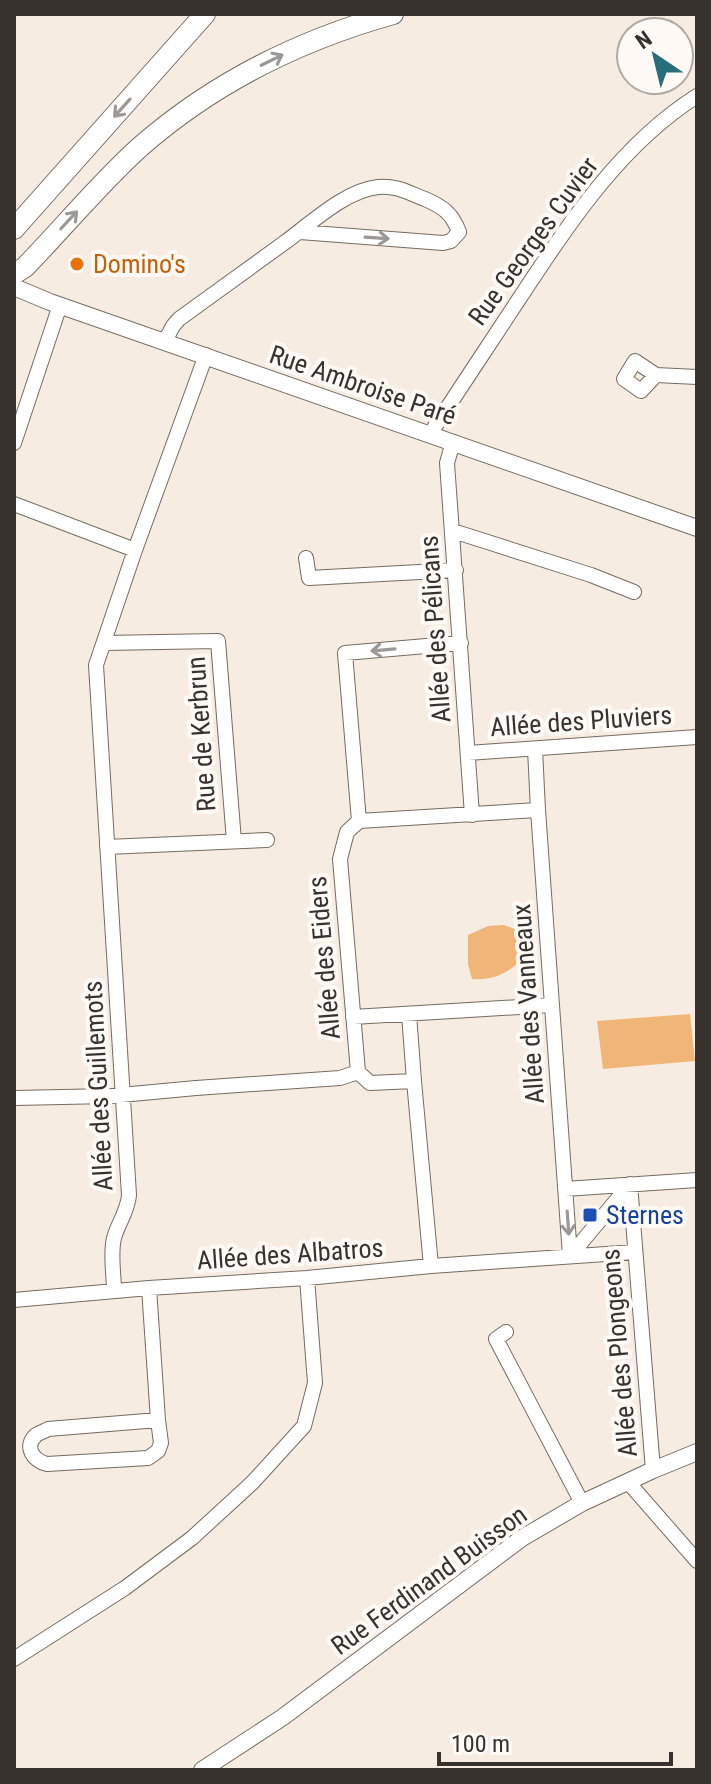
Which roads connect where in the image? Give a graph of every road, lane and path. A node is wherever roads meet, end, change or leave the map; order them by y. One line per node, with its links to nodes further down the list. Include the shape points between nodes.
1 (205, 14): 4 (main road, one-way to 4)
2 (393, 14): 6 (main road, one-way to 2, via 178,115 265,63)
3 (697, 96): 13 (street, Rue Georges Cuvier, via 629,150 578,212)
4 (14, 229)
5 (300, 232): 5 (street, one-way to 5, via 443,243 459,232 443,207 394,186 359,191); 9 (street, via 179,319)
6 (14, 274)
7 (14, 287): 8 (street, Rue Ambroise Paré)
8 (60, 305): 9 (street, Rue Ambroise Paré); 15 (street)
9 (165, 341): 10 (street, Rue Ambroise Paré)
10 (206, 355): 13 (street, Rue Ambroise Paré); 19 (street)
11 (656, 375): 12 (street)
12 (697, 377)
13 (430, 434): 14 (street, Rue Ambroise Paré)
14 (453, 442): 17 (street, Rue Ambroise Paré); 18 (street, Allée des Pélicans, via 447,463)
15 (14, 443)
16 (14, 504): 19 (street)
17 (697, 528)
18 (453, 531): 21 (street, Allée des Pélicans); 22 (street)
19 (135, 550): 23 (street)
20 (306, 558): 21 (street, via 309,578)
21 (456, 570): 24 (street, Allée des Pélicans)
22 (634, 592)
23 (104, 643): 32 (street, Rue de Kerbrun, via 218,641); 33 (street, via 96,665)
24 (461, 643): 27 (street, Allée des Pélicans); 30 (street, one-way to 30, via 345,653)
25 (697, 737): 26 (street, Allée des Pluviers)
26 (535, 749): 27 (street, Allée des Pluviers); 28 (street, Allée des Vanneaux)
27 (468, 753): 29 (street, Allée des Pélicans)
28 (538, 810): 29 (street); 34 (street, Allée des Vanneaux)
29 (472, 815): 30 (street)
30 (359, 821): 36 (street, Allée des Eiders, via 347,832 340,859)
31 (267, 840): 32 (street, Rue de Kerbrun)
32 (234, 841): 33 (street, Rue de Kerbrun)
33 (107, 847): 39 (street, Allée des Guillemots)
34 (552, 1005): 35 (street); 43 (street, Allée des Vanneaux)
35 (409, 1014): 36 (street); 38 (street)
36 (353, 1017): 37 (street, Allée des Eiders)
37 (358, 1072): 38 (street, Allée des Eiders, via 370,1083); 39 (street, via 340,1078)
38 (414, 1081): 46 (street)
39 (124, 1094): 40 (street); 49 (street, Allée des Guillemots, via 129,1195 112,1249)
40 (14, 1098)
41 (697, 1180): 42 (street)
42 (630, 1184): 43 (street); 44 (street, Allée des Plongeons); 45 (street)
43 (565, 1189): 45 (street, Allée des Vanneaux, one-way to 45)
44 (635, 1252): 45 (street, Allée des Albatros); 54 (street, Allée des Plongeons)
45 (570, 1256): 46 (street, Allée des Albatros)
46 (431, 1266): 47 (street, Allée des Albatros)
47 (307, 1278): 48 (street, Allée des Albatros); 58 (street, via 315,1383 304,1426 192,1538)
48 (149, 1288): 49 (street, Allée des Albatros); 52 (street)
49 (114, 1291): 50 (street, Allée des Albatros)
50 (14, 1300)
51 (506, 1332): 56 (street, via 496,1339)
52 (158, 1420): 52 (street, via 161,1443 148,1458 47,1464 32,1455 36,1434 48,1429)
53 (697, 1452): 54 (street, Rue Ferdinand Buisson)
54 (653, 1470): 55 (street, Rue Ferdinand Buisson)
55 (628, 1482): 56 (street, Rue Ferdinand Buisson); 57 (street)
56 (582, 1503): 59 (street, Rue Ferdinand Buisson, via 522,1538 283,1717)
57 (697, 1561)
58 (14, 1659)
59 (202, 1770)

